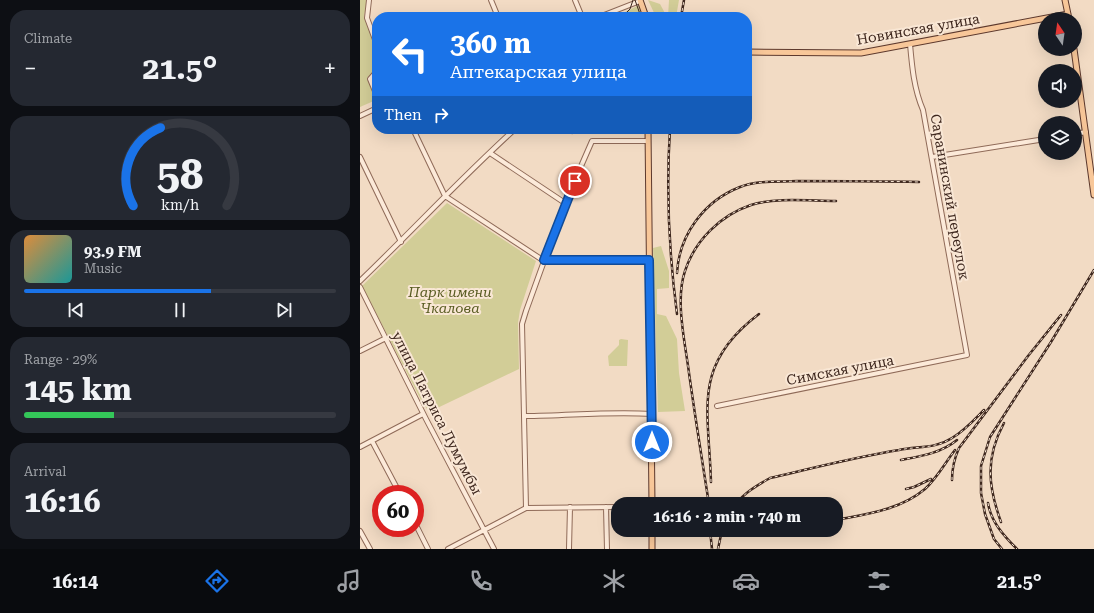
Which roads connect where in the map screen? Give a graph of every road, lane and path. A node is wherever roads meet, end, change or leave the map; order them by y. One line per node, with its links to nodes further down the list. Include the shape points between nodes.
1 (370, 0): 12 (street, via 367,18)
2 (491, 0): 6 (street)
3 (574, 0): 7 (street)
4 (640, 0): 8 (street); 9 (main road)
5 (1065, 0): 10 (main road)
6 (496, 12)
7 (580, 12)
8 (610, 12)
9 (644, 12)
10 (1067, 12)
11 (1038, 21): 13 (main road, Новинская улица)
12 (372, 32)
13 (910, 44): 14 (main road, Новинская улица, via 861,52); 27 (street, Саранинский переулок, via 912,69)
14 (752, 52)
15 (1075, 56): 18 (main road)
16 (372, 110): 17 (street)
17 (360, 116)
18 (1086, 132): 19 (street); 28 (main road)
19 (1082, 133)
20 (415, 134): 29 (street)
21 (510, 134): 25 (street)
22 (648, 134): 24 (main road)
23 (1038, 140): 27 (street)
24 (648, 141): 30 (street, via 592,141); 33 (main road)
25 (490, 153): 29 (street); 30 (street)
26 (360, 157): 31 (street)
27 (932, 157): 38 (street, Саранинский переулок)
28 (1094, 195)
29 (445, 196): 31 (street); 32 (street)
30 (565, 203): 32 (street)
31 (401, 242): 34 (street)
32 (544, 260): 33 (street); 42 (street, via 522,324)
33 (649, 260): 41 (main road)
34 (360, 281)
35 (360, 287): 36 (street, улица Патриса Лумумбы)
36 (386, 338): 37 (street); 40 (street, улица Патриса Лумумбы)
37 (360, 351)
38 (967, 355): 39 (street, Симская улица)
39 (717, 406)
40 (423, 414): 43 (street); 51 (street, улица Патриса Лумумбы)
41 (652, 414): 42 (street); 46 (main road)
42 (525, 416): 50 (street)
43 (372, 441): 44 (street); 45 (street)
44 (360, 447)
45 (395, 485)
46 (652, 497)
47 (570, 507): 48 (street); 50 (street); 59 (street)
48 (606, 507): 49 (street); 60 (street)
49 (611, 507)
50 (526, 508): 51 (street)
51 (484, 530): 57 (street); 58 (street, улица Патриса Лумумбы)
52 (360, 531): 55 (street)
53 (422, 537): 56 (street)
54 (652, 537): 61 (main road)
55 (370, 549)
56 (428, 549)
57 (448, 549)
58 (494, 549)
59 (569, 549)
60 (607, 549)
61 (652, 549)

